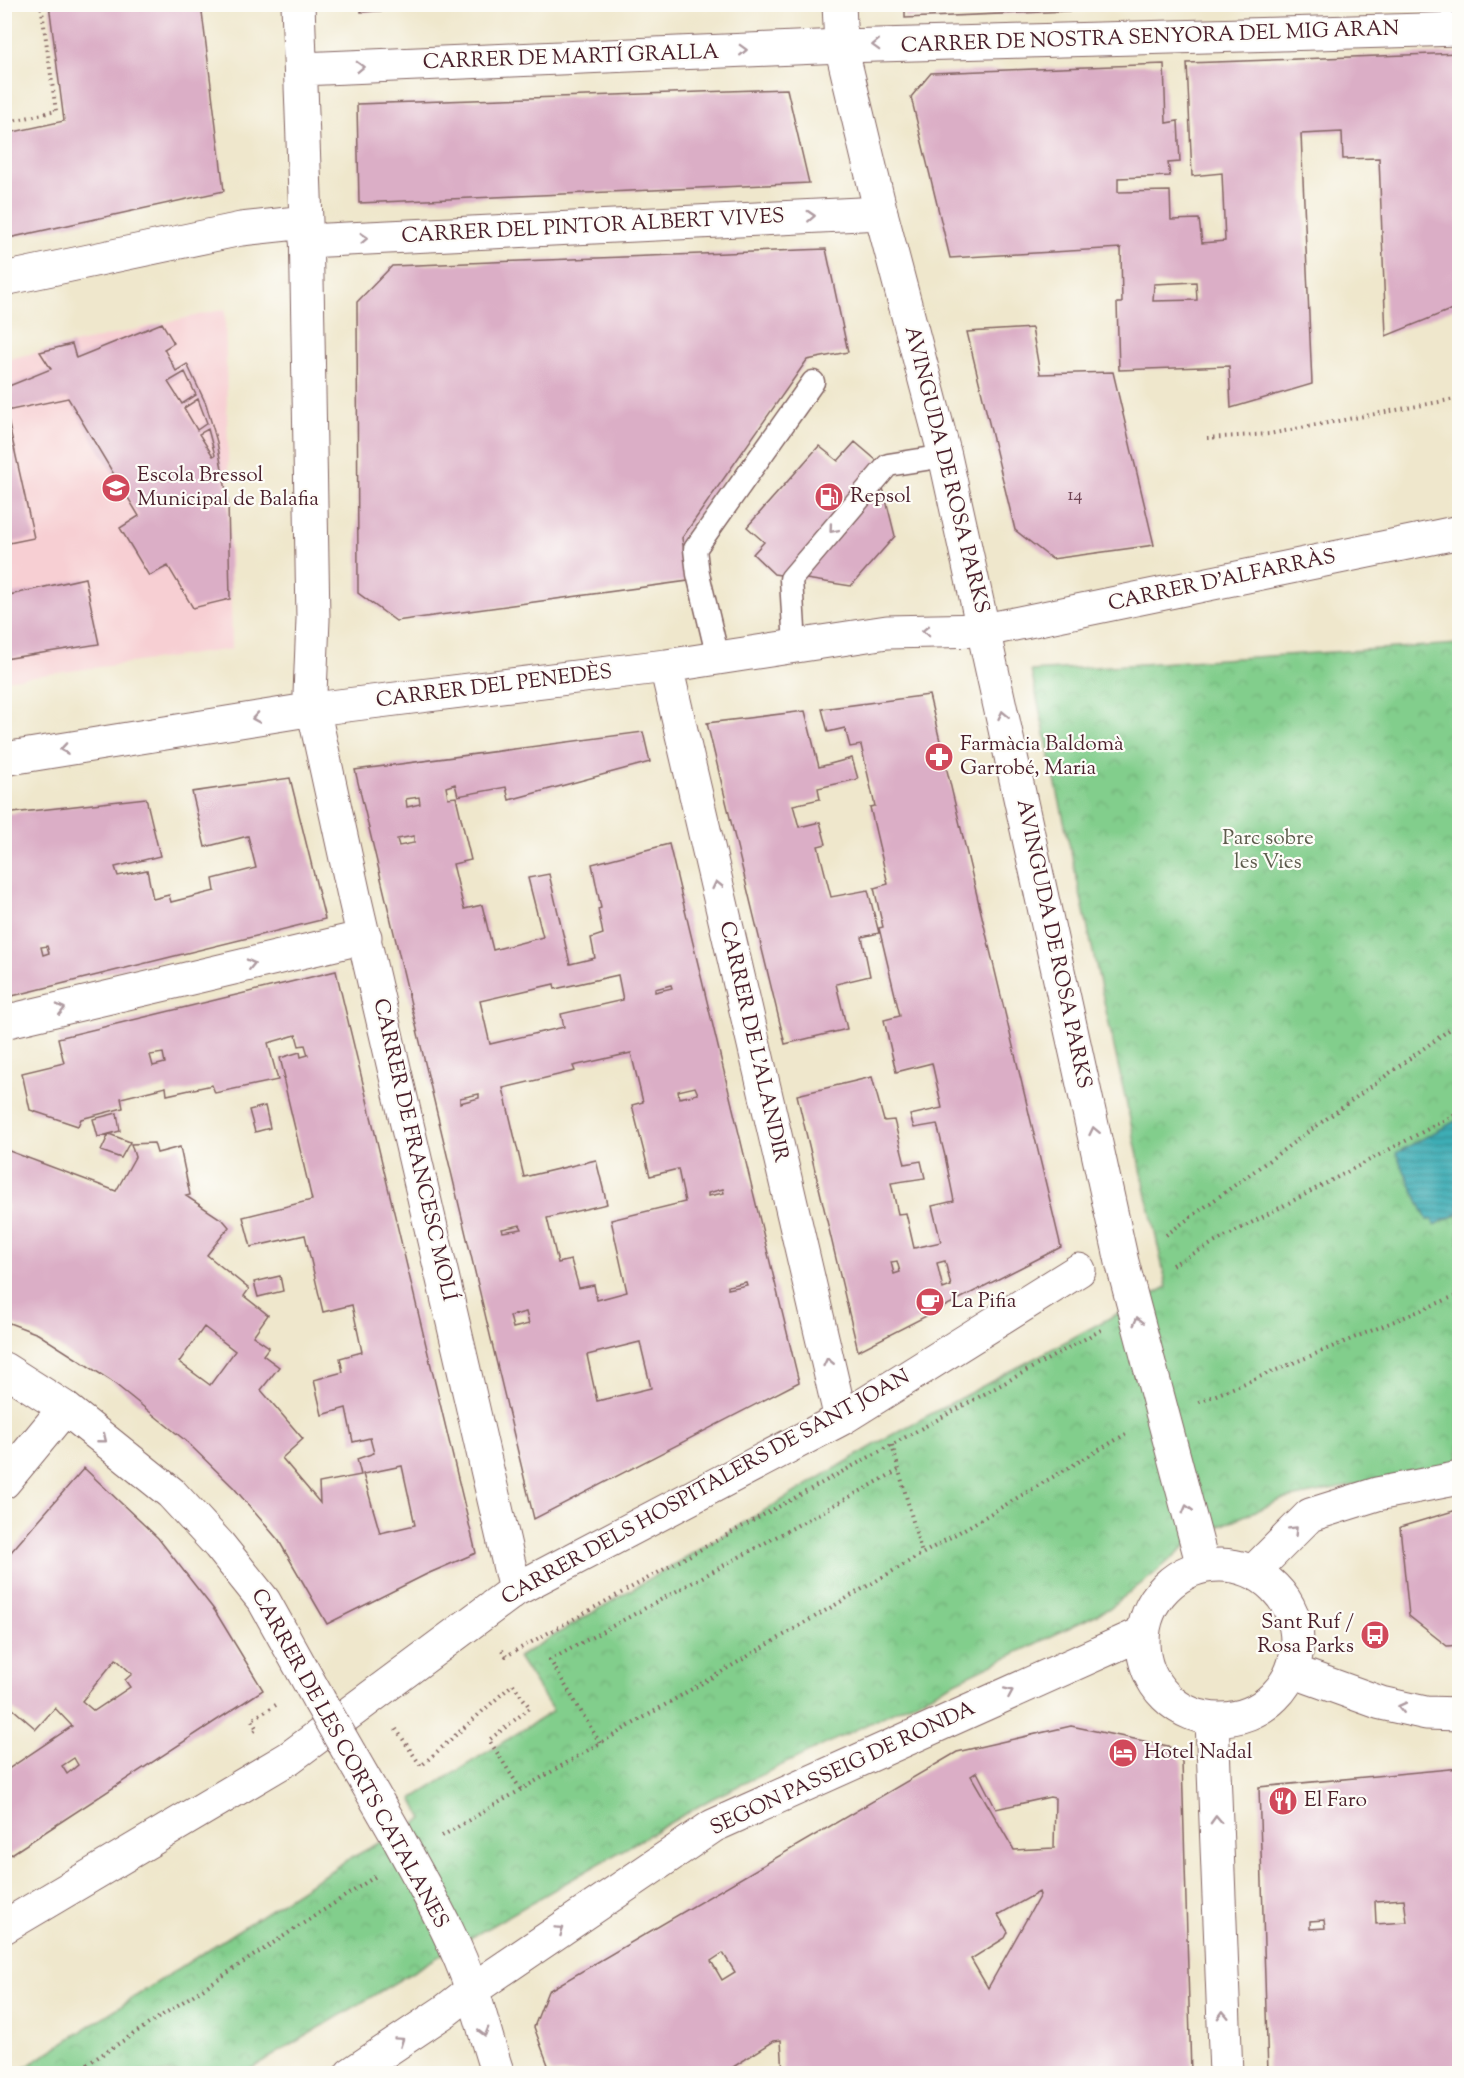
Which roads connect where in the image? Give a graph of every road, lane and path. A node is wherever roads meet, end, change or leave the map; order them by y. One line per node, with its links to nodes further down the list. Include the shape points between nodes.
1 (41, 4): 7 (path, via 56,111)
2 (298, 4): 6 (street, CARRER DE FRANCESC MOLÍ)
3 (839, 4): 5 (street, AVINGUDA DE ROSA PARKS)
4 (1460, 29): 5 (street, CARRER DE NOSTRA SENYORA DEL MIG ARAN, one-way to 5)
5 (841, 46): 6 (street, CARRER DE MARTÍ GRALLA, one-way to 5); 8 (street, AVINGUDA DE ROSA PARKS)
6 (301, 69): 9 (street, CARRER DE FRANCESC MOLÍ)
7 (4, 123)
8 (881, 213): 9 (street, CARRER DEL PINTOR ALBERT VIVES, one-way to 8); 14 (street, AVINGUDA DE ROSA PARKS)
9 (306, 232): 10 (street, CARRER DEL PINTOR ALBERT VIVES, via 241,229); 20 (street, CARRER DE FRANCESC MOLÍ, via 313,619 310,694)
10 (4, 279)
11 (813, 382): 18 (lane, via 695,549)
12 (1460, 398): 13 (path, via 1269,434)
13 (1207, 438)
14 (945, 456): 16 (street, AVINGUDA DE ROSA PARKS); 17 (lane, one-way to 17, via 888,465 791,579)
15 (1460, 532): 16 (street, CARRER D'ALFARRÀS)
16 (985, 630): 17 (street, CARRER DEL PENEDÈS, one-way to 17, via 887,632); 41 (street, AVINGUDA DE ROSA PARKS, one-way to 16, via 1122,1262)
17 (795, 646): 18 (street, CARRER DEL PENEDÈS)
18 (718, 658): 19 (street, CARRER DEL PENEDÈS)
19 (666, 666): 20 (street, CARRER DEL PENEDÈS); 34 (street, CARRER DE L'ALANDIR, one-way to 19)
20 (314, 709): 21 (street, CARRER DEL PENEDÈS, one-way to 21); 22 (street, CARRER DE FRANCESC MOLÍ)
21 (4, 759)
22 (364, 937): 23 (street, one-way to 22); 43 (street, CARRER DE FRANCESC MOLÍ)
23 (4, 1022)
24 (1460, 1022): 26 (path)
25 (1460, 1112): 27 (path)
26 (1166, 1235)
27 (1172, 1265)
28 (1079, 1270): 34 (street, CARRER DELS HOSPITALERS DE SANT JOAN)
29 (1460, 1294): 32 (path)
30 (1102, 1329): 36 (path)
31 (4, 1369): 33 (street, CARRER DE LES CORTS CATALANES)
32 (1193, 1405)
33 (65, 1408): 39 (street); 57 (street, CARRER DE LES CORTS CATALANES, one-way to 57, bridge, via 171,1493 264,1601 396,1834 452,1941)
34 (841, 1419): 43 (street, CARRER DELS HOSPITALERS DE SANT JOAN)
35 (1132, 1431): 40 (path)
36 (892, 1444): 37 (path); 45 (path, via 506,1656)
37 (899, 1470): 40 (path); 52 (path, via 550,1660)
38 (1460, 1478): 42 (street, one-way to 38, via 1310,1515 1377,1494)
39 (4, 1482)
40 (922, 1554): 52 (path)
41 (1203, 1566): 42 (street, via 1228,1564); 44 (street, via 1181,1575 1162,1590 1149,1610)
42 (1253, 1572): 46 (street, via 1274,1586 1289,1606 1297,1630)
43 (515, 1590): 56 (street, CARRER DELS HOSPITALERS DE SANT JOAN, via 289,1758)
44 (1143, 1633): 49 (street, via 1143,1658 1152,1680 1167,1700 1188,1713); 57 (street, SEGON PASSEIG DE RONDA, one-way to 44, via 713,1826)
45 (501, 1648)
46 (1292, 1671): 48 (street, one-way to 46, via 1426,1713 1381,1703); 49 (street, via 1274,1698 1255,1711)
47 (285, 1700): 51 (path, via 251,1720 257,1729)
48 (1460, 1714)
49 (1212, 1720): 61 (street, one-way to 49)
50 (396, 1729): 53 (path, via 421,1766 513,1684 531,1708 489,1740)
51 (247, 1734)
52 (600, 1743): 53 (path)
53 (521, 1790): 54 (path)
54 (435, 1840)
55 (376, 1875): 58 (path)
56 (4, 1927)
57 (472, 1990): 59 (street, SEGON PASSEIG DE RONDA, one-way to 57); 60 (street, CARRER DE LES CORTS CATALANES, one-way to 60)
58 (72, 2073)
59 (351, 2073)
60 (498, 2073)
61 (1226, 2073)

